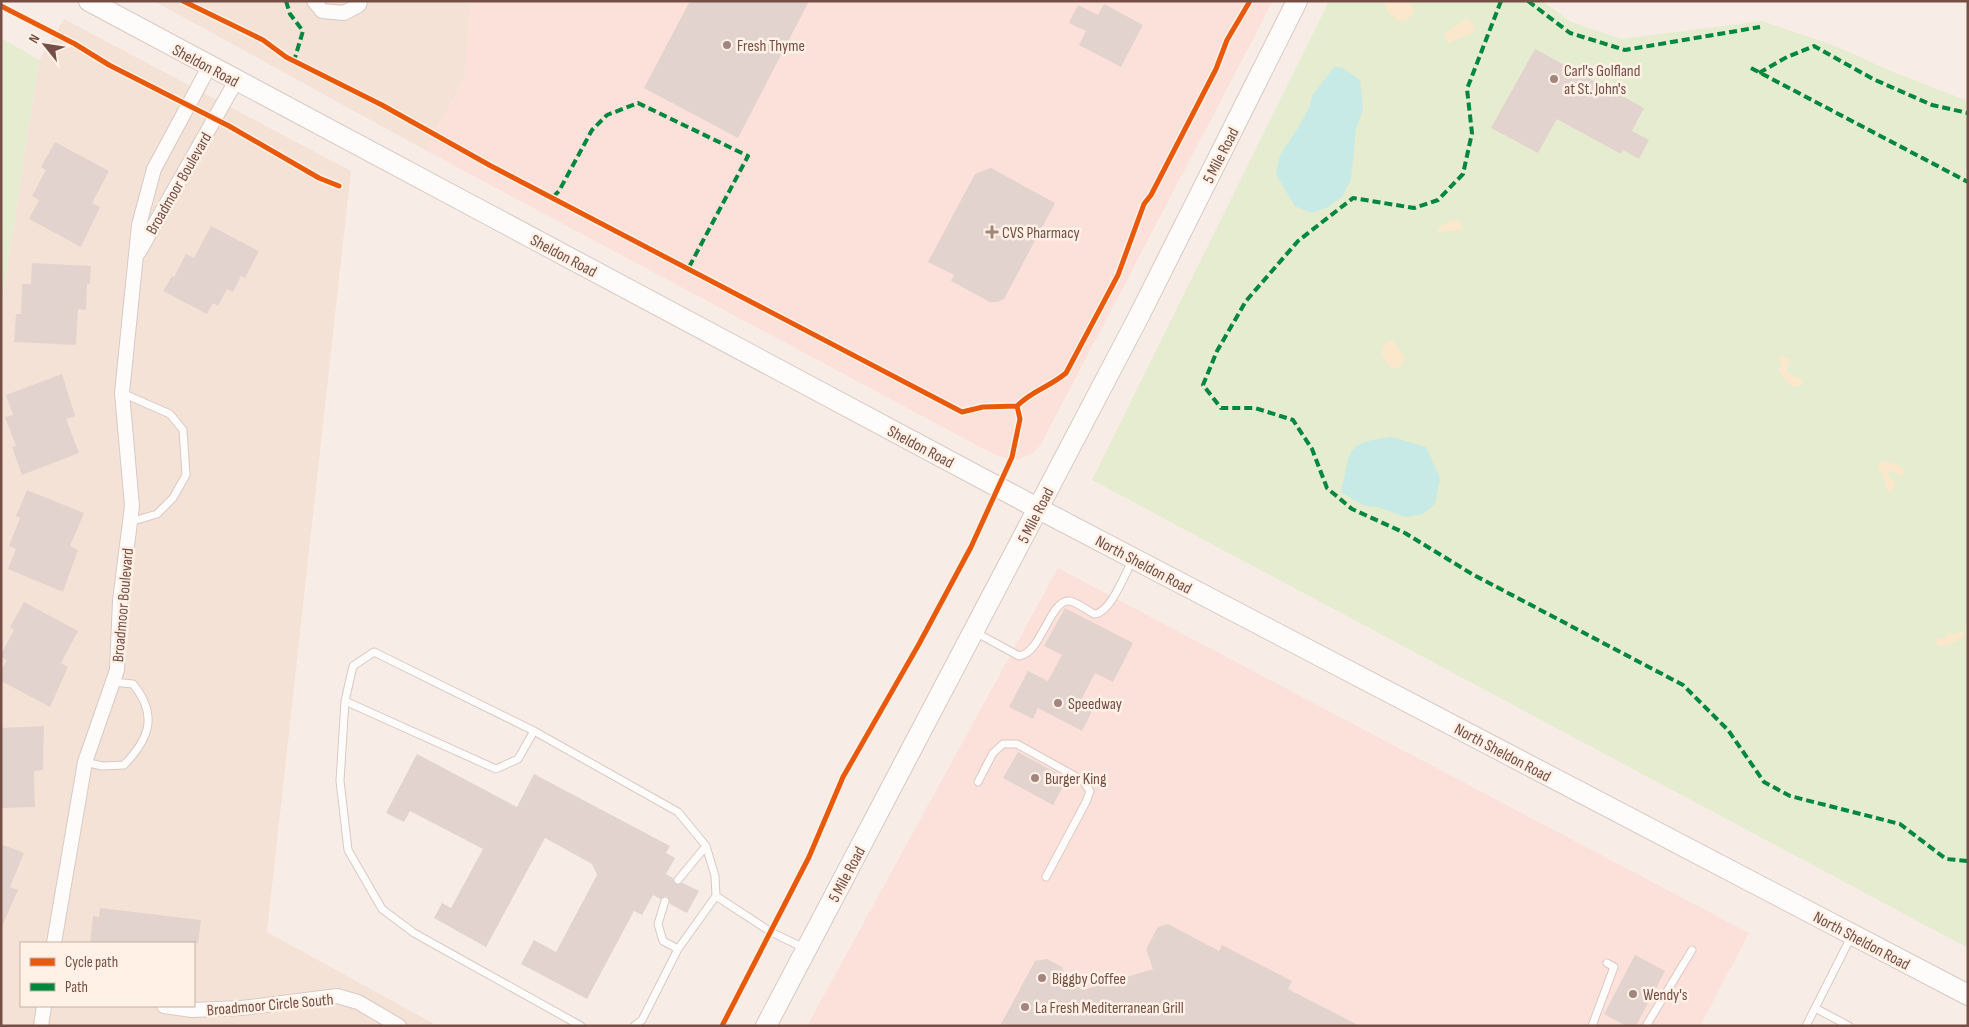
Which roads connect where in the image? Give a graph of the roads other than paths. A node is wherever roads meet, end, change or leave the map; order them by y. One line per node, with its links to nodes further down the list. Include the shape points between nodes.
1 (90, 1): 5 (main road, Sheldon Road)
2 (314, 1): 3 (street, via 322,11 344,13 359,5)
3 (360, 1)
4 (1296, 1): 9 (main road, 5 Mile Road, via 1138,318)
5 (209, 67): 6 (main road, Sheldon Road); 7 (street, Broadmoor Boulevard, via 154,169 139,225)
6 (236, 82): 7 (street, Broadmoor Boulevard); 9 (main road, Sheldon Road)
7 (135, 260): 8 (street, Broadmoor Boulevard)
8 (122, 393): 10 (street, Broadmoor Boulevard, via 132,506); 10 (lane, via 170,414 183,430 186,475 173,498 157,514)
9 (1038, 509): 11 (main road, North Sheldon Road); 12 (main road, 5 Mile Road)
10 (130, 522): 13 (street, Broadmoor Boulevard, via 120,601 117,670)
11 (1133, 558): 12 (lane, via 1102,613 1094,614 1071,601 1064,602 1026,654 1019,656); 23 (main road, North Sheldon Road)
12 (974, 632): 26 (main road, 5 Mile Road)
13 (113, 682): 16 (street, Broadmoor Boulevard); 16 (lane, via 133,684 143,696 148,712 147,733 124,766)
14 (345, 701): 15 (lane, via 496,769 518,759); 15 (lane, via 353,666 374,652); 35 (lane, via 340,781 348,850 382,910 414,933)
15 (534, 731): 18 (lane, via 678,812)
16 (85, 762): 24 (street, Broadmoor Boulevard)
17 (978, 782): 19 (lane, via 993,753 1003,744 1017,744 1082,780 1090,791)
18 (706, 846): 20 (lane); 21 (lane, via 715,876)
19 (1046, 877)
20 (678, 880)
21 (716, 896): 25 (lane); 26 (lane, via 771,932)
22 (666, 902): 25 (lane, via 658,924 663,940)
23 (1852, 935): 29 (main road, North Sheldon Road); 32 (lane)
24 (54, 942)
25 (678, 949): 36 (lane, via 642,1020)
26 (806, 949): 37 (main road, 5 Mile Road)
27 (1692, 950): 39 (lane)
28 (1607, 963): 38 (lane, via 1614,967)
29 (1968, 995)
30 (44, 1007): 33 (street)
31 (171, 1007): 34 (street, Broadmoor Circle South, via 192,1010 242,1008 337,996 358,1002)
32 (1815, 1008): 40 (lane); 41 (lane)
33 (41, 1026)
34 (399, 1026)
35 (581, 1026)
36 (634, 1026)
37 (766, 1026)
38 (1592, 1026)
39 (1646, 1026)
40 (1806, 1026)
41 (1849, 1026)

